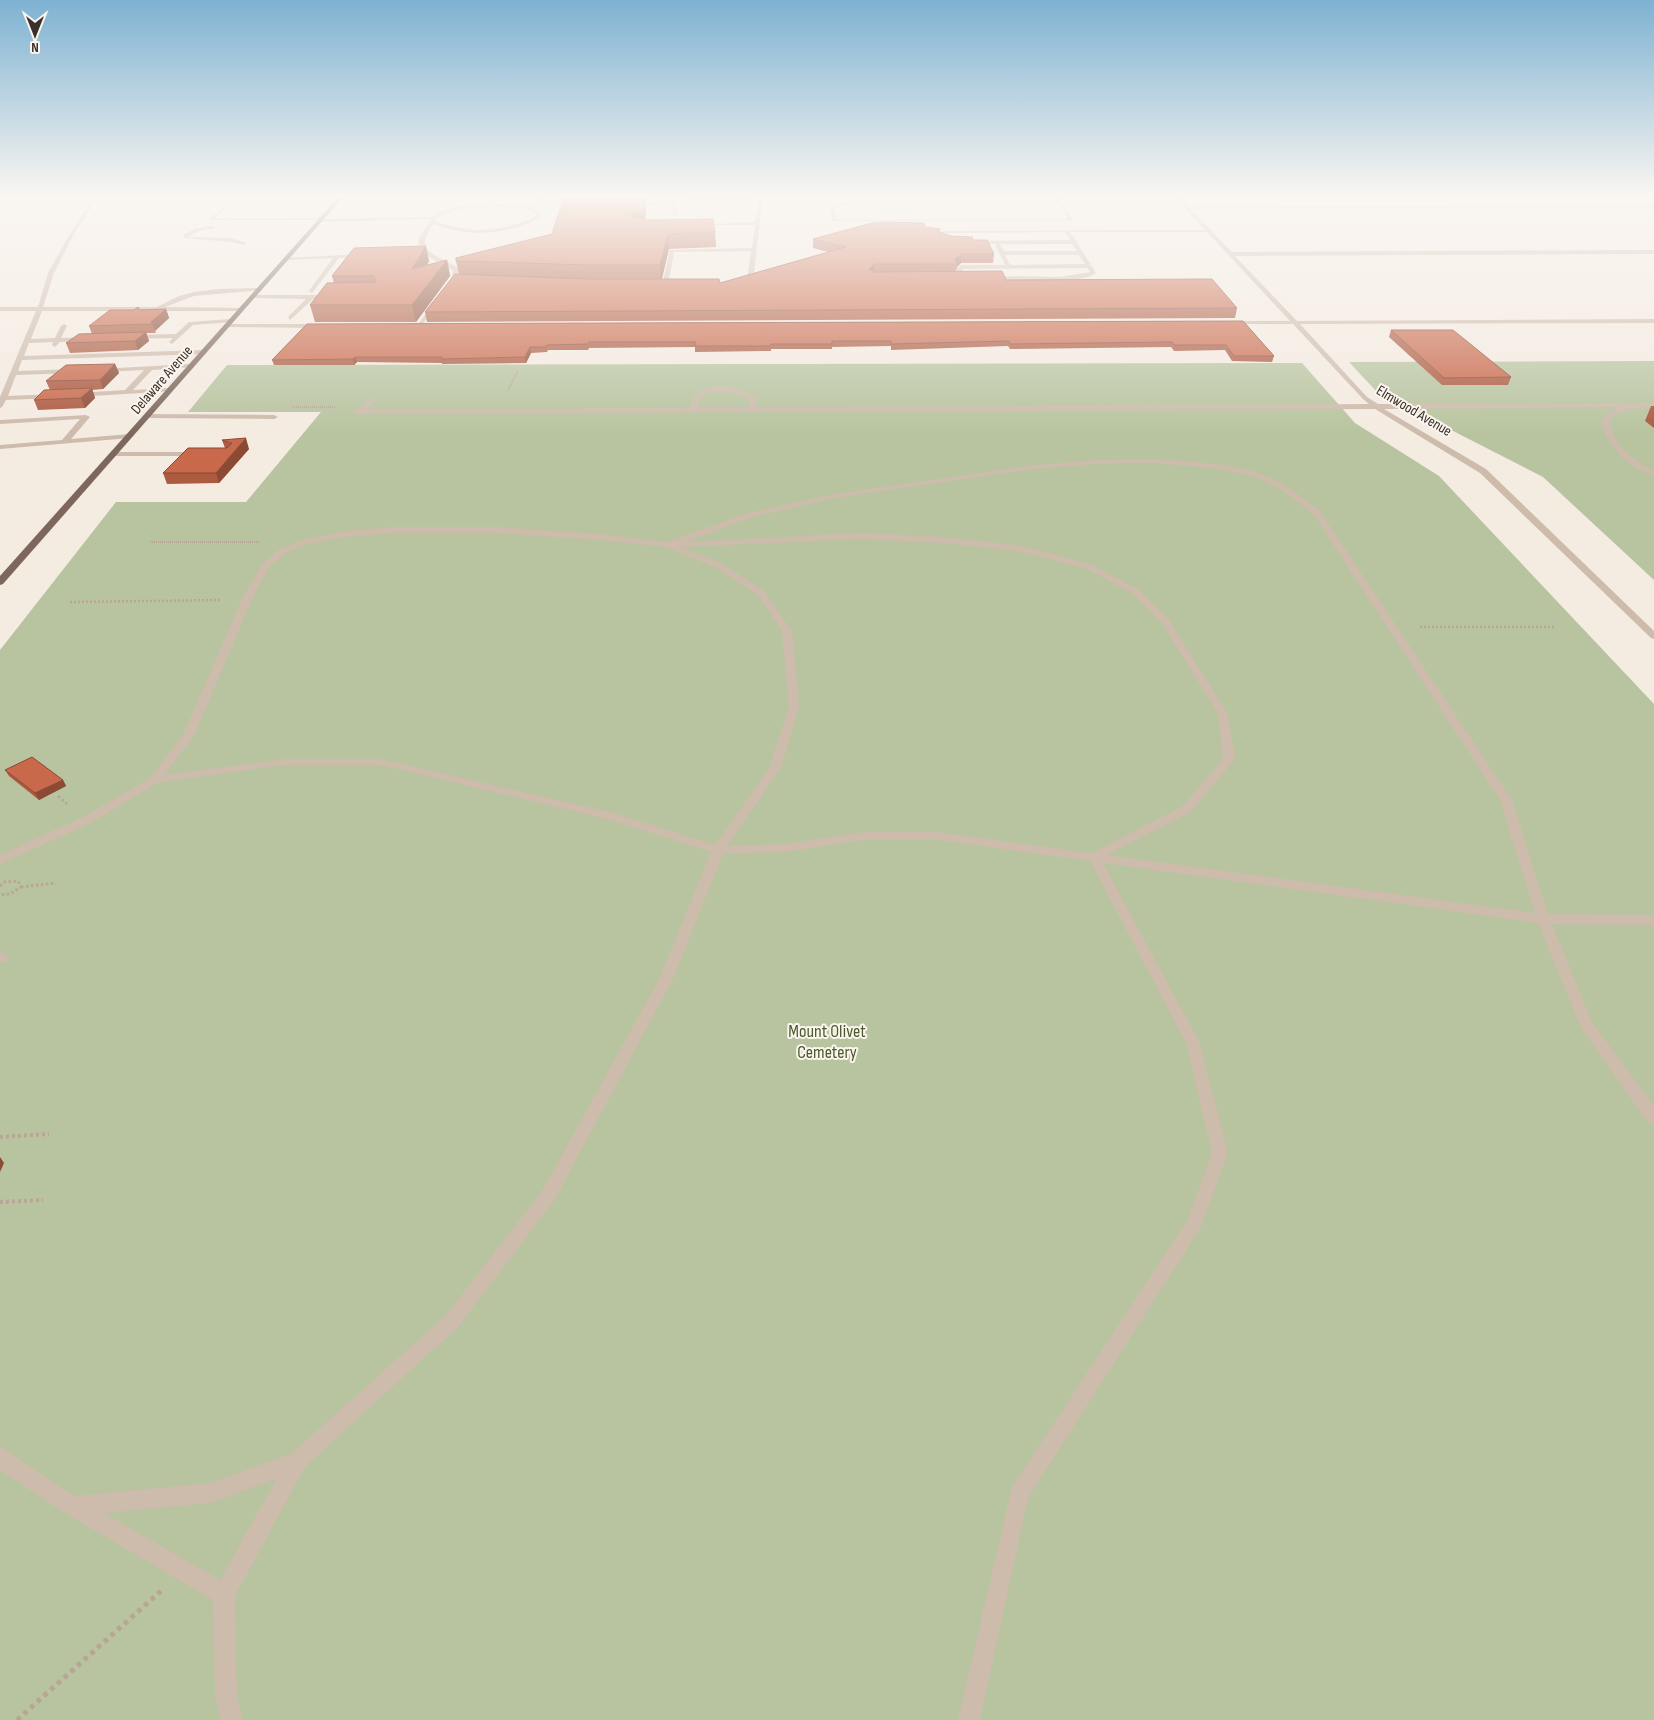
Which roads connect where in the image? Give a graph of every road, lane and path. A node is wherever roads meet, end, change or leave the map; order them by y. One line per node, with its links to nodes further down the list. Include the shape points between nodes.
1 (52, 274): 25 (street)
2 (273, 274): 20 (main road, Delaware Avenue)
3 (324, 274): 21 (street)
4 (456, 274): 14 (street)
5 (667, 274): 18 (street)
6 (751, 274): 16 (street, via 750,280)
7 (961, 274): 11 (street)
8 (1090, 274): 13 (street, via 1084,277)
9 (1250, 274): 30 (street, Elmwood Avenue)
10 (953, 278): 11 (street)
11 (962, 278): 12 (street)
12 (972, 278)
13 (982, 278)
14 (454, 280): 15 (street); 34 (street)
15 (463, 280)
16 (729, 284)
17 (656, 285): 18 (street)
18 (665, 285): 19 (street)
19 (673, 285)
20 (259, 290): 23 (main road, Delaware Avenue); 26 (street, via 186,295 170,300)
21 (311, 294): 22 (street); 23 (street); 28 (street)
22 (339, 297)
23 (252, 298): 27 (main road, Delaware Avenue)
24 (0, 309): 25 (street)
25 (40, 309): 26 (street); 42 (street)
26 (158, 309): 27 (street)
27 (242, 309): 32 (main road, Delaware Avenue)
28 (290, 318)
29 (1654, 321): 30 (street)
30 (1296, 322): 31 (street); 59 (street, Elmwood Avenue, via 1356,390)
31 (1226, 323)
32 (229, 324): 37 (street); 38 (street, via 191,323); 43 (main road, Delaware Avenue)
33 (410, 325): 34 (street)
34 (419, 325): 35 (street)
35 (429, 325)
36 (64, 326): 41 (street)
37 (333, 326)
38 (178, 336): 40 (street); 44 (street)
39 (94, 338): 41 (street)
40 (122, 338)
41 (57, 340): 42 (street); 45 (street)
42 (26, 341): 46 (street)
43 (204, 352): 44 (street); 47 (main road, Delaware Avenue)
44 (162, 353): 45 (street)
45 (49, 356): 46 (street)
46 (19, 358): 51 (street)
47 (191, 366): 48 (street); 52 (main road, Delaware Avenue)
48 (150, 368): 50 (street); 53 (street)
49 (81, 370): 51 (street)
50 (91, 370)
51 (13, 373): 55 (street)
52 (171, 390): 53 (street); 64 (main road, Delaware Avenue)
53 (127, 392): 55 (street)
54 (374, 400): 63 (street)
55 (1, 402)
56 (1570, 405): 57 (street); 59 (street); 66 (street)
57 (1632, 405): 58 (street); 66 (street)
58 (1654, 405)
59 (1375, 406): 62 (street); 82 (street, Elmwood Avenue, via 1483,470)
60 (284, 407): 63 (path, via 341,407)
61 (693, 410): 62 (street); 62 (street, via 694,399 699,394 724,390 749,394 753,398); 63 (street)
62 (753, 410)
63 (357, 412)
64 (148, 416): 65 (street); 68 (main road, Delaware Avenue)
65 (274, 416)
66 (1599, 416): 73 (street, via 1613,446)
67 (0, 422): 69 (street, via 86,416)
68 (130, 436): 69 (street); 71 (main road, Delaware Avenue)
69 (64, 442): 70 (street)
70 (0, 447)
71 (115, 454): 72 (street); 77 (main road, Delaware Avenue)
72 (201, 454)
73 (1654, 474)
74 (150, 542): 75 (path)
75 (305, 542): 76 (street, via 393,530 499,530); 78 (street, via 284,550 266,564)
76 (668, 545): 80 (street, via 751,515 835,496 997,472 1095,462 1156,461 1219,467 1262,477 1292,493 1316,513); 84 (street, via 718,565 761,593 787,631 794,707 776,768); 85 (street, via 860,536 952,541 1024,549 1090,567 1135,591 1165,620 1223,714 1229,759 1186,809)
77 (0, 582)
78 (247, 600): 79 (path); 83 (street, via 188,736)
79 (70, 602)
80 (1392, 627): 81 (path); 91 (street, via 1506,800)
81 (1554, 627)
82 (1654, 636)
83 (154, 780): 84 (street, via 284,762 381,762 614,817); 86 (street, via 86,820)
84 (718, 850): 85 (street, via 783,848 866,836 937,836); 99 (street, via 666,979 548,1196 452,1321)
85 (1094, 857): 91 (street); 105 (street, via 1193,1042 1220,1152 1195,1222 1019,1494)
86 (0, 860)
87 (56, 883): 89 (path)
88 (0, 886): 89 (path, via 5,882 18,881)
89 (21, 887): 90 (path, via 10,894)
90 (0, 895)
91 (1543, 918): 92 (street); 93 (street, via 1586,1024)
92 (1654, 920)
93 (1654, 1118)
94 (49, 1134): 95 (path)
95 (0, 1137)
96 (43, 1200): 97 (path)
97 (0, 1202)
98 (0, 1456): 100 (street)
99 (298, 1460): 100 (street, via 211,1493); 102 (street)
100 (72, 1506): 101 (street)
101 (184, 1571): 102 (street); 103 (path)
102 (224, 1594): 104 (street, via 226,1697)
103 (17, 1720)
104 (232, 1720)
105 (969, 1720)

